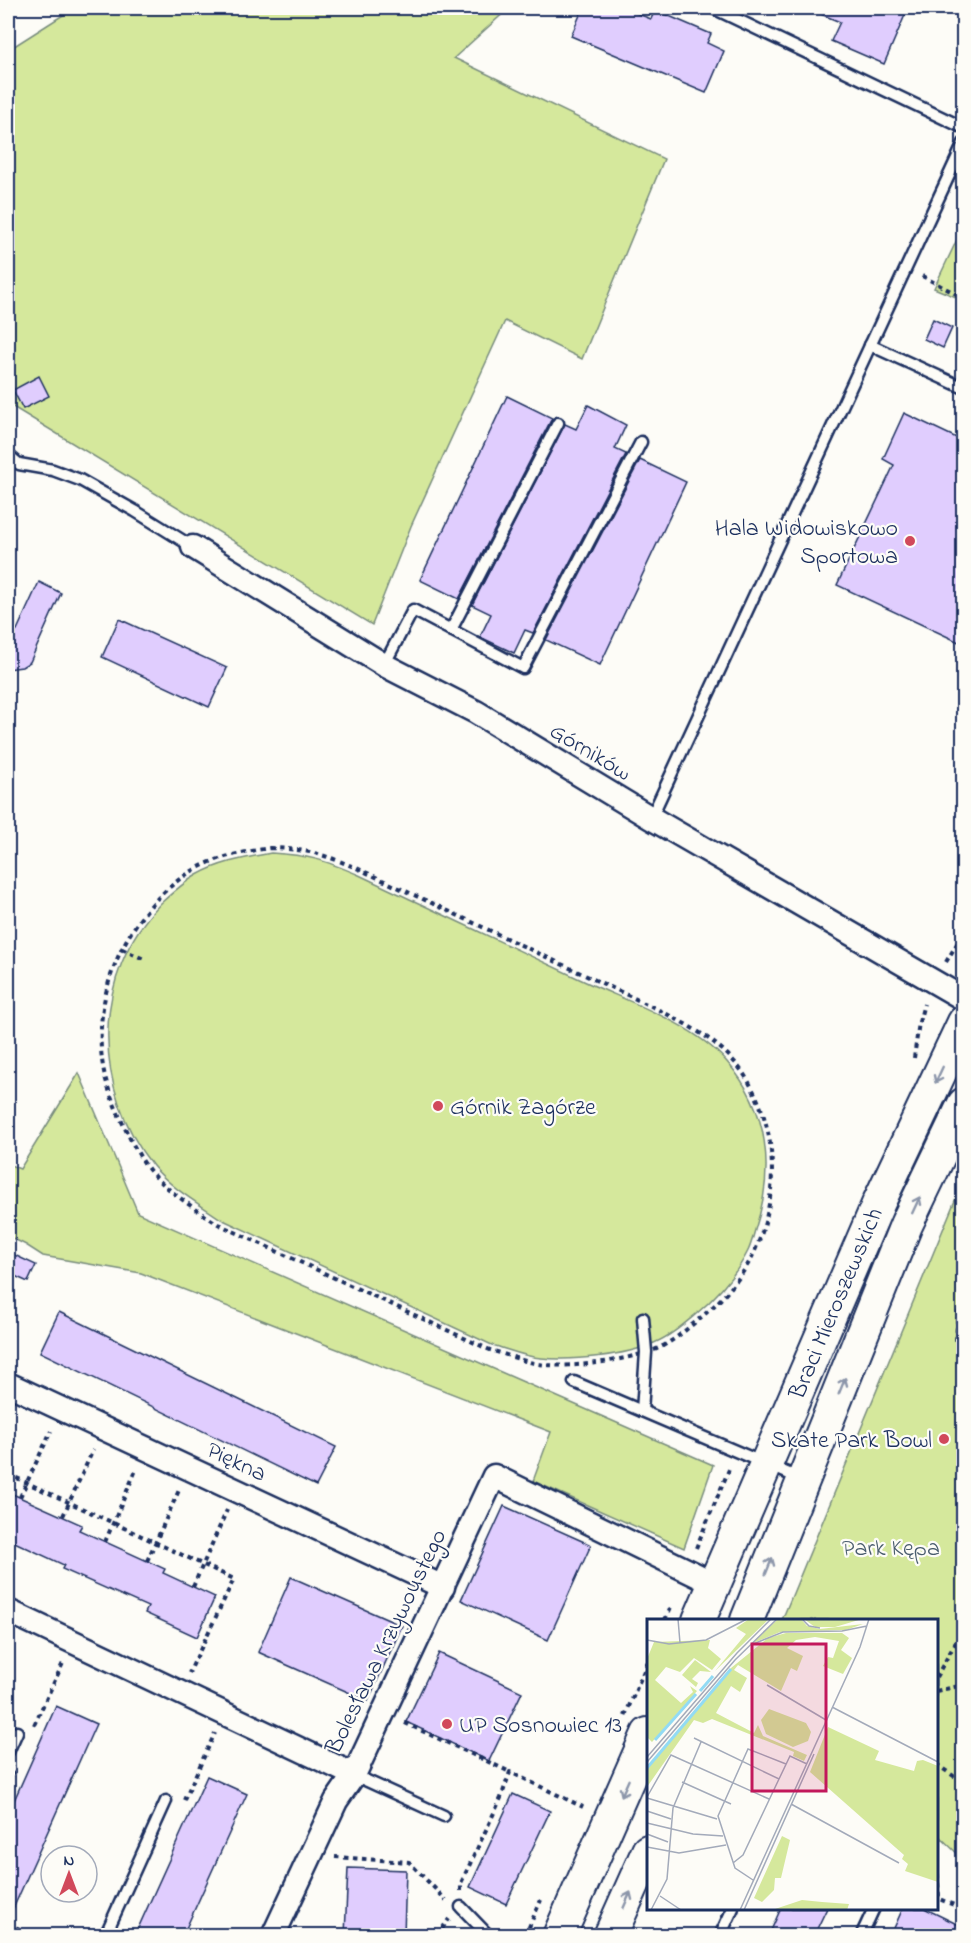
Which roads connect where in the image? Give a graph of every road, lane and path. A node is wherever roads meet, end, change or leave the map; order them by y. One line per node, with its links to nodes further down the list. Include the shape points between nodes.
1 (713, 8): 2 (lane)
2 (963, 128)
3 (963, 143): 4 (lane)
4 (906, 269): 5 (path); 6 (lane)
5 (963, 298)
6 (870, 345): 7 (lane); 14 (lane)
7 (963, 388)
8 (558, 423): 12 (lane)
9 (641, 442): 12 (lane, via 523,668)
10 (8, 455): 11 (lane, via 19,464 54,470 80,480)
11 (193, 547): 13 (street, Górników)
12 (450, 630): 13 (lane, via 413,610)
13 (384, 665): 14 (street, Górników, via 476,712)
14 (651, 818): 17 (street, Górników)
15 (122, 949): 16 (path); 23 (path, via 105,996 101,1029 104,1071 129,1138 149,1170 178,1197 218,1224 490,1350 538,1364 580,1364); 23 (path, via 148,909 193,870 244,852 301,849 326,855 382,879 656,1008 710,1039 747,1078 762,1108 773,1156 771,1189 753,1254 734,1282 685,1331)
16 (144, 959)
17 (963, 999)
18 (963, 1022): 30 (main road, Braci Mieroszewskich, one-way to 30, via 879,1202)
19 (963, 1104): 33 (main road, Braci Mieroszewskich, one-way to 19, via 906,1224)
20 (963, 1302): 22 (path, via 958,1313 956,1342)
21 (643, 1318): 23 (lane)
22 (963, 1348)
23 (646, 1352): 27 (lane)
24 (574, 1382): 27 (lane)
25 (8, 1384): 26 (street, Piękna)
26 (61, 1408): 28 (street, Piękna); 34 (path)
27 (642, 1411): 30 (lane)
28 (103, 1428): 29 (street, Piękna); 37 (path)
29 (146, 1448): 31 (street, Piękna); 39 (path)
30 (766, 1464): 33 (lane); 44 (main road, Braci Mieroszewskich)
31 (189, 1468): 35 (street, Piękna); 41 (path)
32 (8, 1474): 34 (path)
33 (804, 1480): 49 (main road, Braci Mieroszewskich, one-way to 33)
34 (27, 1483): 36 (path); 37 (path)
35 (235, 1490): 43 (path); 46 (street, Piękna)
36 (20, 1497)
37 (70, 1503): 38 (path); 39 (path)
38 (63, 1516)
39 (113, 1523): 40 (path); 41 (path)
40 (105, 1542)
41 (155, 1543): 42 (path); 43 (path)
42 (147, 1561)
43 (203, 1565): 45 (path); 53 (path, via 234,1579)
44 (715, 1584): 46 (street, Bolesława Krzywoustego, via 494,1476); 48 (main road, Braci Mieroszewskich)
45 (193, 1587)
46 (443, 1587): 56 (street, Bolesława Krzywoustego)
47 (8, 1611): 64 (street, Bolesława Krzywoustego)
48 (699, 1619)
49 (747, 1619)
50 (963, 1628): 52 (path)
51 (64, 1660): 58 (path)
52 (938, 1673)
53 (188, 1676)
54 (963, 1685): 55 (path)
55 (938, 1691)
56 (383, 1713): 63 (path); 64 (street, Bolesława Krzywoustego)
57 (17, 1732): 60 (lane)
58 (31, 1732)
59 (647, 1736): 84 (main road, one-way to 84)
60 (8, 1752)
61 (17, 1763): 66 (path)
62 (938, 1765): 65 (path)
63 (510, 1772): 68 (path); 74 (path, via 461,1883)
64 (354, 1775): 69 (lane); 81 (street, via 336,1801)
65 (963, 1783)
66 (8, 1784)
67 (166, 1801): 80 (lane)
68 (584, 1808)
69 (444, 1816)
70 (647, 1853): 85 (main road, one-way to 70)
71 (334, 1857): 73 (path, via 409,1862)
72 (938, 1885): 75 (path, via 939,1899)
73 (448, 1902)
74 (459, 1909): 82 (path); 83 (lane)
75 (963, 1909)
76 (732, 1910): 86 (lane)
77 (873, 1910): 87 (lane)
78 (8, 1923): 79 (path)
79 (33, 1935)
80 (105, 1935)
81 (273, 1935)
82 (437, 1935)
83 (489, 1935)
84 (559, 1935)
85 (610, 1935)
86 (720, 1935)
87 (861, 1935)

